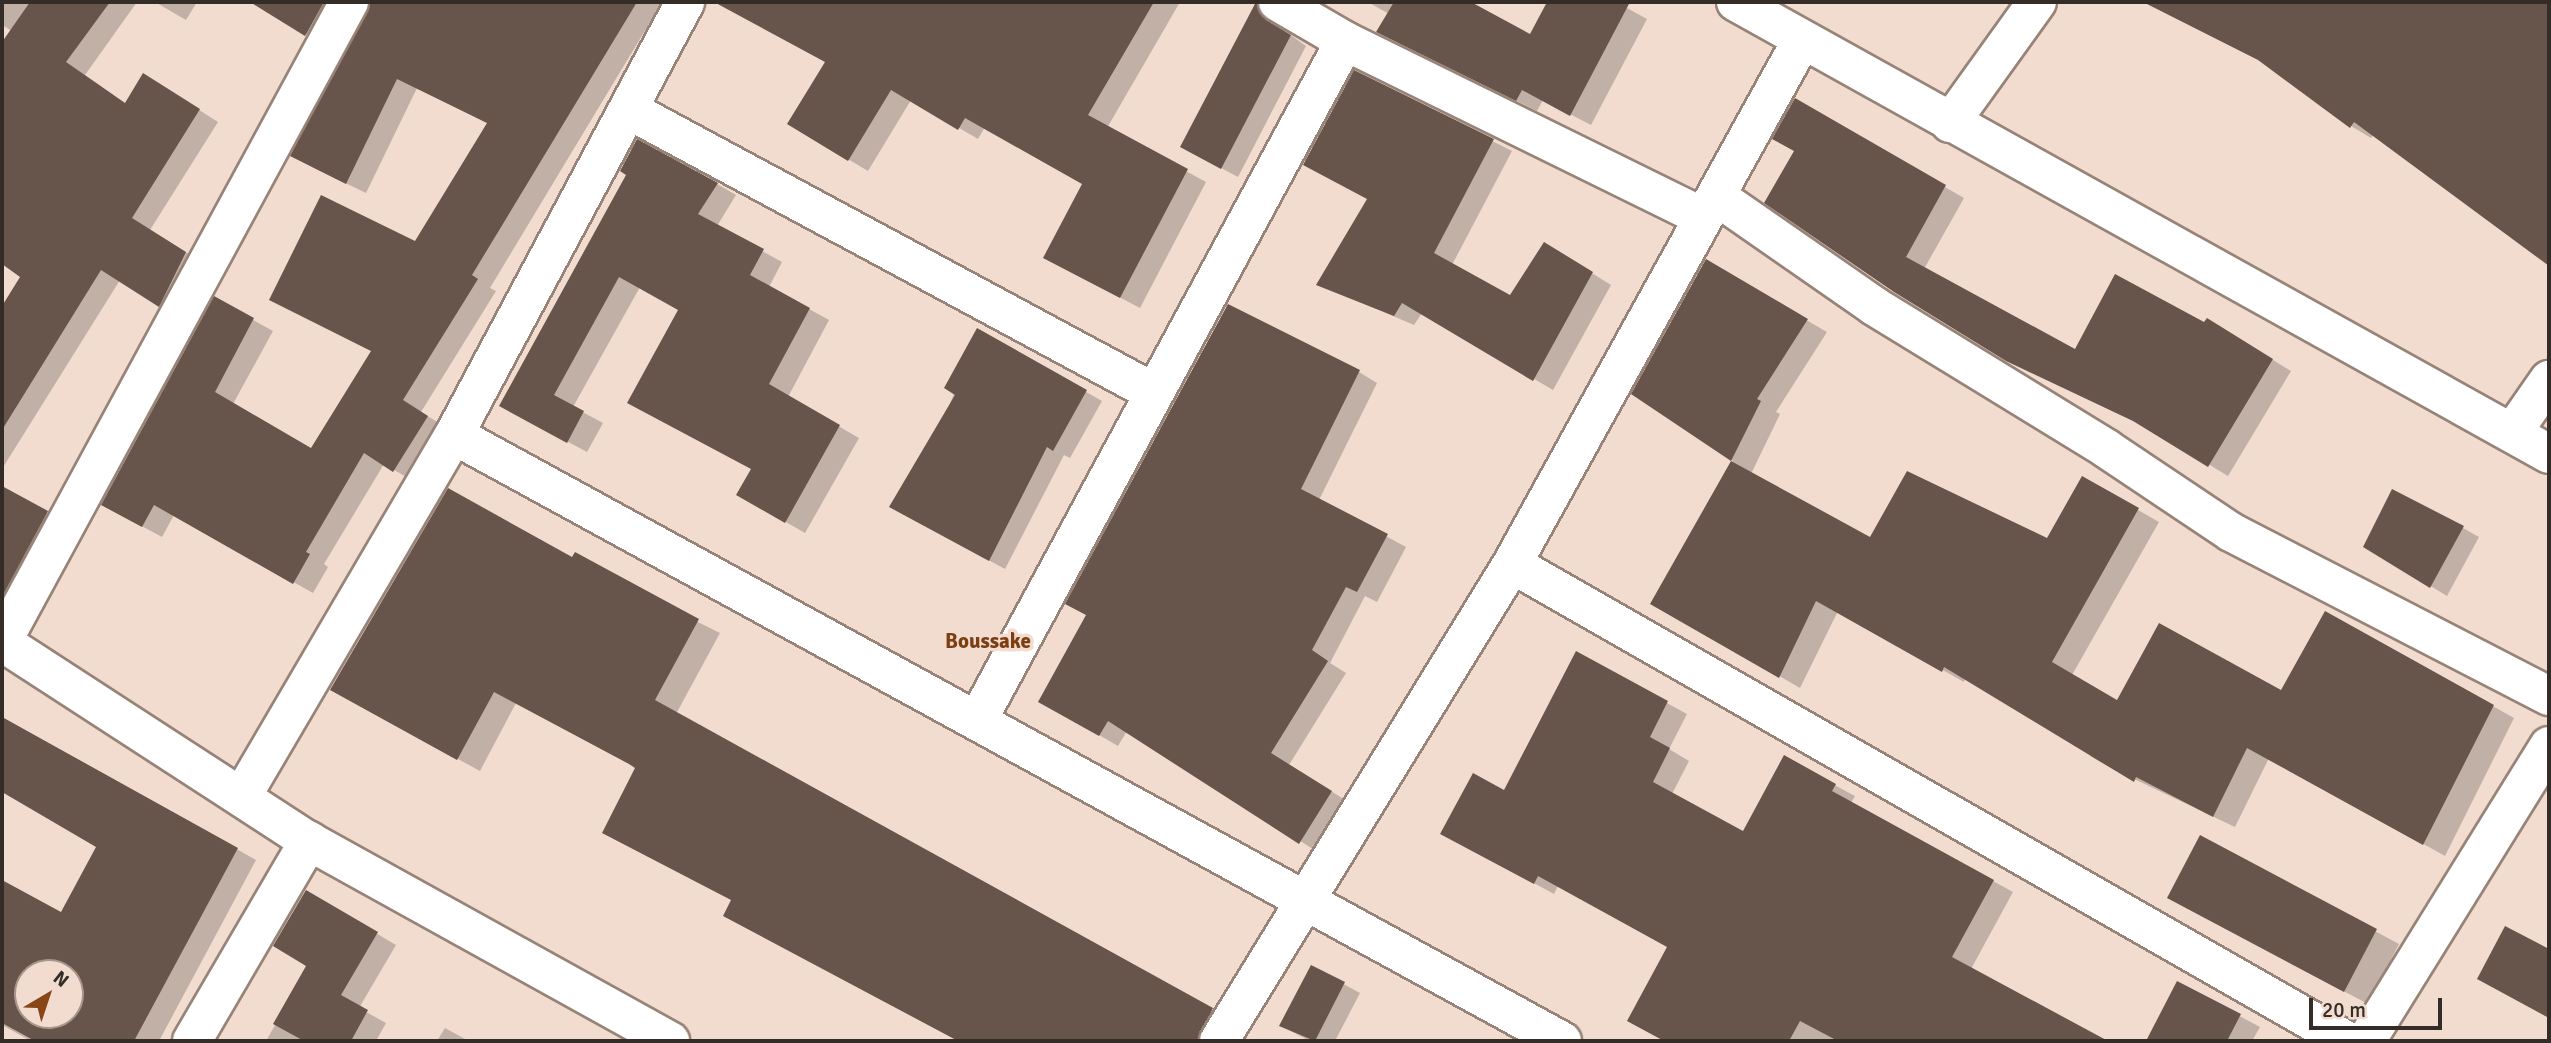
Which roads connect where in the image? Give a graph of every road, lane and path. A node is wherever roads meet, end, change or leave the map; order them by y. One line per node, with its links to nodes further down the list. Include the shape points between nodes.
1 (349, 2): 20 (street, via 2,642)
2 (685, 2): 8 (street)
3 (1278, 2): 7 (street)
4 (1736, 2): 6 (street)
5 (2037, 2): 9 (street)
6 (1802, 40): 9 (street); 10 (street)
7 (1345, 41): 10 (street); 12 (street)
8 (629, 110): 12 (street); 14 (street)
9 (1950, 123): 13 (street)
10 (1710, 206): 16 (street); 17 (street, via 2108,449 2231,532)
11 (2549, 380): 13 (street)
12 (1153, 392): 18 (street)
13 (2512, 433): 15 (street)
14 (454, 435): 18 (street); 20 (street)
15 (2549, 454)
16 (1512, 564): 22 (street); 27 (street)
17 (2549, 696)
18 (977, 722): 22 (street)
19 (2549, 746): 28 (street)
20 (242, 796): 21 (street)
21 (309, 841): 23 (street); 24 (street)
22 (1303, 900): 25 (street); 26 (street)
23 (192, 1041)
24 (670, 1041)
25 (1219, 1041)
26 (1562, 1041)
27 (2347, 1041)
28 (2366, 1041)

